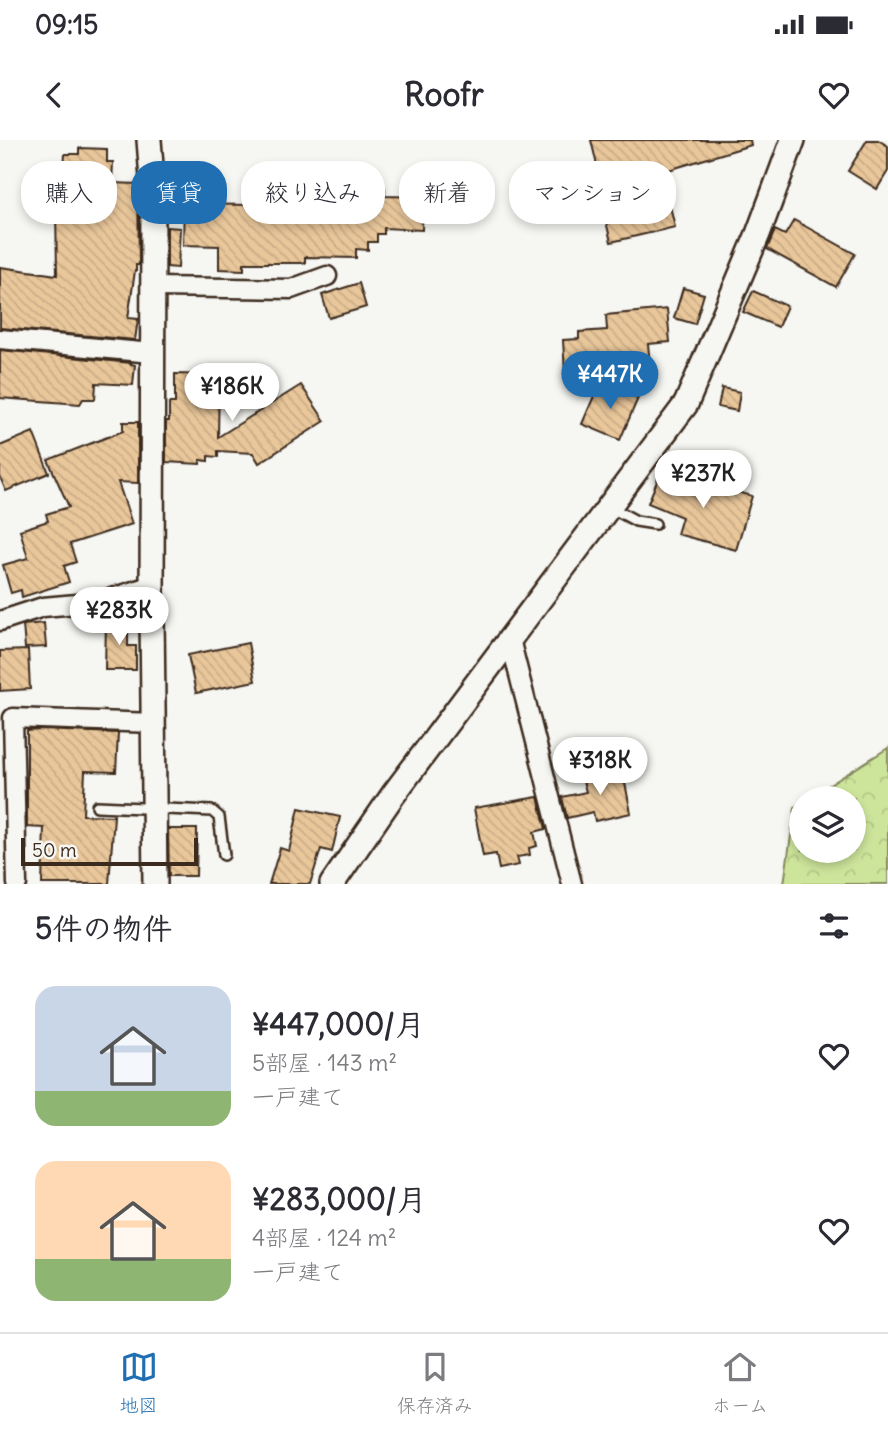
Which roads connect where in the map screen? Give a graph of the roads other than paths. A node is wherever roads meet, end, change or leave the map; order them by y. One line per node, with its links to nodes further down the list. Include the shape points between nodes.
1 (149, 140): 4 (street)
2 (793, 140): 7 (street, via 687,404)
3 (327, 276): 4 (street, via 291,289)
4 (153, 287): 6 (street)
5 (0, 340): 6 (street)
6 (152, 353): 9 (street)
7 (610, 506): 8 (lane, via 636,521); 11 (street)
8 (655, 524)
9 (152, 615): 10 (street, via 143,588 99,602 43,607); 12 (street)
10 (0, 621)
11 (510, 639): 18 (street); 19 (street)
12 (153, 723): 14 (street); 16 (street, via 13,718)
13 (97, 806): 14 (lane)
14 (155, 808): 15 (lane, via 212,811 219,817); 17 (street)
15 (224, 855)
16 (17, 884)
17 (155, 884)
18 (332, 884)
19 (572, 884)

